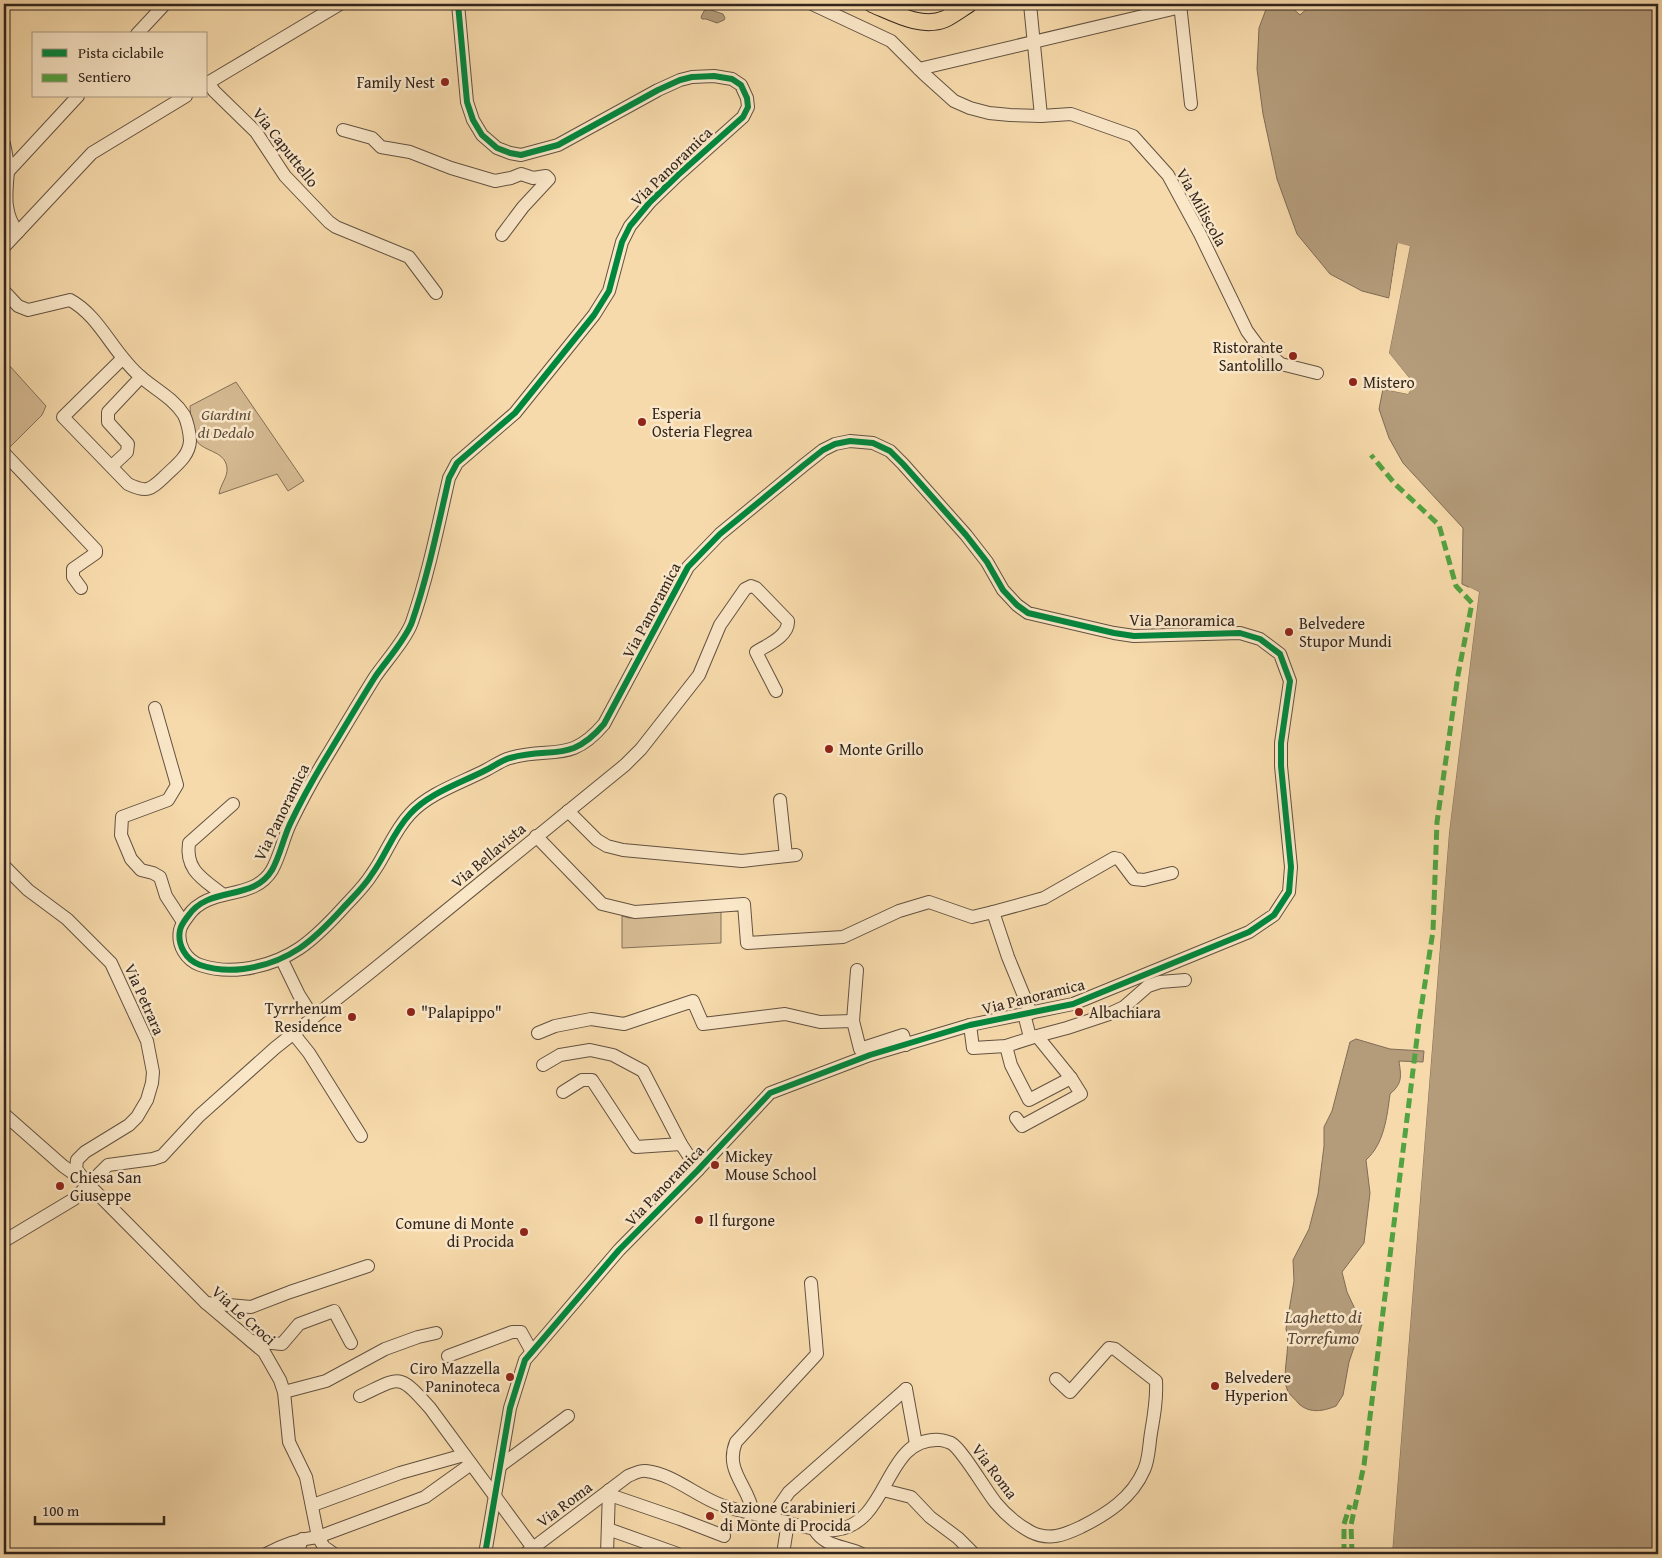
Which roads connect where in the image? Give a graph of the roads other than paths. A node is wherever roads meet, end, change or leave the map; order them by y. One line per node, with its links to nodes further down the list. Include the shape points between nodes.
1 (165, 4): 9 (street)
2 (340, 4): 12 (street)
3 (458, 4): 20 (street, via 467,102 473,120 482,135 497,148)
4 (812, 4): 11 (street, Via Miliscola, via 891,41)
5 (872, 4): 6 (main road, via 911,20 929,22 944,19)
6 (968, 4)
7 (1030, 4): 10 (street)
8 (1180, 5): 10 (street); 16 (street)
9 (139, 32)
10 (1034, 40): 11 (street); 17 (street)
11 (919, 69): 17 (street, Via Miliscola, via 954,101 970,108 989,113)
12 (208, 82)
13 (208, 84): 27 (street, Via Caputtello, via 256,132 285,176 329,222 409,256)
14 (76, 98): 21 (street)
15 (183, 98): 23 (street, via 92,153)
16 (1191, 104)
17 (1041, 116): 29 (street, Via Miliscola, via 1071,114 1134,136 1168,175 1247,331 1258,346 1281,364)
18 (344, 130): 22 (street, via 372,138 381,147 410,152 495,181)
19 (4, 144): 21 (street)
20 (521, 155): 22 (street); 42 (street, Via Panoramica, via 558,145 680,80 714,76 732,79 740,85 747,98 748,107 743,117 650,202 630,226 622,242 609,291 594,315 508,420 457,463 449,478 411,625 322,764 290,824 272,871 254,888)
21 (6, 174): 23 (street, via 6,206)
22 (521, 174): 24 (street, via 549,179)
23 (18, 232): 25 (street)
24 (502, 234)
25 (4, 247)
26 (4, 291): 28 (street, via 18,306 28,310 70,300 82,306)
27 (436, 293)
28 (123, 358): 30 (street); 32 (street, via 63,417)
29 (1317, 373)
30 (141, 377): 32 (street, via 108,412 108,422 128,444 127,452); 32 (street, via 166,394 184,415 190,441 185,457 151,488 141,490 128,484)
31 (4, 453): 33 (street, via 96,550 73,569 73,577)
32 (112, 466)
33 (81, 588)
34 (776, 691): 38 (street, Via Bellavista, via 756,652 782,635 789,626 788,621 751,586 720,625 699,674 641,749)
35 (155, 708): 44 (street, via 177,785 168,800 122,817 121,835 131,859 141,870 160,877 166,896)
36 (780, 800): 38 (street, via 791,856 742,861 607,846 596,840)
37 (233, 804): 42 (street, via 189,843 187,854 197,874)
38 (568, 811): 39 (street, Via Bellavista)
39 (536, 836): 43 (street, via 602,904 635,912 744,904 747,943 843,937 899,911 929,902 972,917); 49 (street, Via Bellavista)
40 (4, 866): 65 (street, Via Petrara, via 28,890 67,919 111,963 147,1040 153,1072 147,1100 129,1125 84,1152 77,1160 76,1169)
41 (1172, 873): 43 (street, via 1144,880 1134,879 1119,859 1114,858 1044,898)
42 (222, 894): 44 (street, Via Panoramica, via 193,908)
43 (994, 912): 48 (street)
44 (183, 922): 45 (street, Via Panoramica, via 180,944 186,956 213,970 258,967)
45 (282, 960): 48 (street, Via Panoramica, via 318,934 366,884 397,829 426,800 507,758 562,752 576,748 594,735 604,724 688,567 720,534 804,464 835,444 850,441 872,443 890,451 966,535 1003,590 1028,613 1134,636 1240,633 1260,639 1280,654 1290,681 1281,766 1291,867 1289,892 1274,915 1250,932 1073,1004); 49 (street)
46 (857, 970): 50 (street)
47 (1185, 980): 54 (street, via 1148,986 1124,1007 1109,1014)
48 (1028, 1014): 51 (street, Via Panoramica); 54 (street)
49 (313, 1017): 52 (street, Via Bellavista)
50 (853, 1021): 53 (street, via 820,1022 786,1014 703,1024 693,1001 624,1024 591,1019); 55 (street, via 860,1049 903,1035)
51 (970, 1025): 55 (street, Via Panoramica); 56 (street, via 973,1048)
52 (293, 1033): 62 (street, via 310,1053); 65 (street, Via Bellavista, via 199,1116 162,1156 108,1165)
53 (538, 1033)
54 (1033, 1037): 56 (street); 58 (street)
55 (906, 1044): 64 (street, Via Panoramica, via 770,1092)
56 (1006, 1046): 58 (street, via 1011,1065 1029,1100)
57 (543, 1065): 63 (street, via 560,1055 590,1050 613,1055 643,1070)
58 (1071, 1078): 61 (street, via 1081,1094 1022,1126)
59 (563, 1092): 63 (street, via 582,1080 592,1080 636,1147)
60 (4, 1114): 65 (street)
61 (1016, 1118)
62 (361, 1136)
63 (681, 1144): 64 (street)
64 (698, 1170): 73 (street, Via Panoramica, via 619,1250)
65 (88, 1184): 66 (street, Via Bellavista, via 74,1200); 69 (street, Via Le Croci)
66 (4, 1241)
67 (368, 1266): 69 (street, via 251,1307)
68 (811, 1284): 86 (street, via 817,1354 732,1450 734,1471)
69 (206, 1304): 71 (street, Via Le Croci)
70 (436, 1333): 76 (street, via 385,1349 326,1381)
71 (251, 1341): 72 (street, via 282,1344 299,1324 334,1311); 76 (street, Via Le Croci, via 264,1352)
72 (351, 1343)
73 (532, 1352): 74 (street, via 521,1332 512,1332); 81 (street, Via Panoramica, via 525,1360 510,1408)
74 (448, 1356)
75 (1056, 1379): 79 (street, Via Roma, via 1070,1392 1110,1348 1156,1381 1157,1397 1145,1470 1122,1503 1095,1520 1056,1537 1032,1532 1014,1521 997,1504 952,1443 926,1440)
76 (284, 1392): 85 (street, Via Le Croci, via 289,1442 306,1477)
77 (360, 1396): 80 (street, via 394,1381 404,1381 430,1408)
78 (568, 1416): 81 (street)
79 (916, 1444): 82 (street, Via Roma, via 901,1457); 87 (street, via 906,1389 789,1492)
80 (468, 1460): 84 (street); 85 (street, via 400,1474); 92 (street, via 425,1498)
81 (500, 1466): 84 (street, Via Panoramica)
82 (883, 1490): 90 (street, Via Roma, via 869,1512 852,1526 834,1530); 103 (street, via 911,1497)
83 (610, 1492): 86 (street, Via Roma, via 628,1476 644,1470 664,1476 721,1505); 89 (street); 91 (street); 94 (street, Via Roma)
84 (495, 1496): 94 (street); 98 (street, Via Panoramica)
85 (313, 1505): 92 (street, Via Le Croci)
86 (753, 1513): 87 (street, Via Roma)
87 (772, 1518): 88 (street, Via Roma)
88 (788, 1522): 90 (street, Via Roma); 101 (street)
89 (608, 1529): 99 (street); 100 (street)
90 (814, 1529): 102 (street, via 826,1542)
91 (724, 1536)
92 (318, 1537): 93 (street); 97 (street)
93 (302, 1539): 95 (street); 96 (street)
94 (529, 1551)
95 (266, 1554)
96 (297, 1554)
97 (334, 1554)
98 (485, 1554)
99 (607, 1554)
100 (678, 1554)
101 (783, 1554)
102 (862, 1554)
103 (974, 1554)

